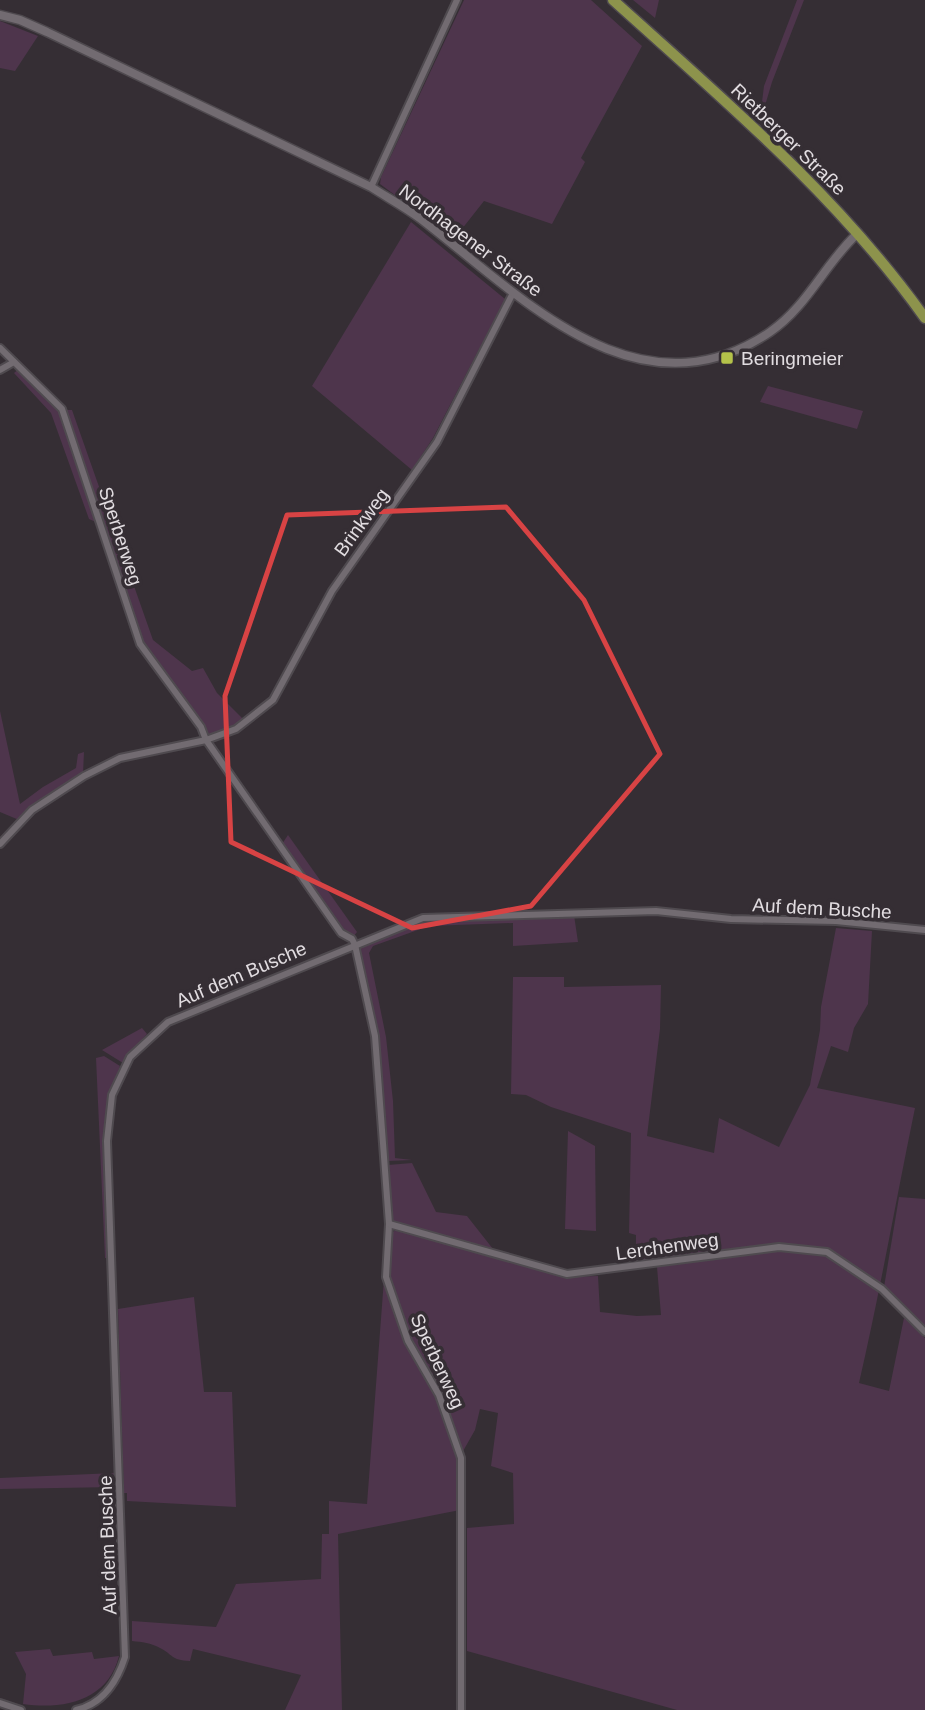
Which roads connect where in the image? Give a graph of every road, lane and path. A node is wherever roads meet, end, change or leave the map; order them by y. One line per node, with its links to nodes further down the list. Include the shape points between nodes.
1 (457, 0): 4 (street)
2 (613, 0): 5 (main road, Rietberger Straße, via 773,144)
3 (0, 15): 4 (street, Nordhagener Straße, via 47,32)
4 (371, 187): 6 (street, Nordhagener Straße, via 418,217)
5 (858, 233): 6 (street, Nordhagener Straße, via 798,307 769,332 738,349 698,360 659,362 612,352 582,339); 7 (main road, Rietberger Straße)
6 (513, 293): 11 (street, Brinkweg, via 438,442 331,591 273,700 236,729)
7 (925, 318)
8 (0, 348): 9 (street, Sperberweg)
9 (14, 362): 10 (street); 11 (street, Sperberweg, via 62,409 140,644)
10 (0, 370)
11 (206, 740): 12 (street, Brinkweg, via 120,758 84,776 22,819); 14 (street)
12 (0, 844)
13 (925, 930): 15 (street, Auf dem Busche, via 656,911 423,918)
14 (341, 933): 15 (street); 16 (street)
15 (355, 945): 16 (street, Auf dem Busche); 17 (street, Sperberweg, via 375,1036)
16 (342, 950): 21 (street, Auf dem Busche, via 168,1022 130,1057 112,1095 107,1141 125,1657 119,1675 100,1699)
17 (389, 1224): 18 (street, Lerchenweg, via 567,1274 779,1247 827,1252 882,1289); 22 (street, Sperberweg, via 386,1277 408,1342 439,1395 461,1458)
18 (925, 1332)
19 (0, 1703): 20 (street)
20 (20, 1710)
21 (76, 1710)
22 (461, 1710)

